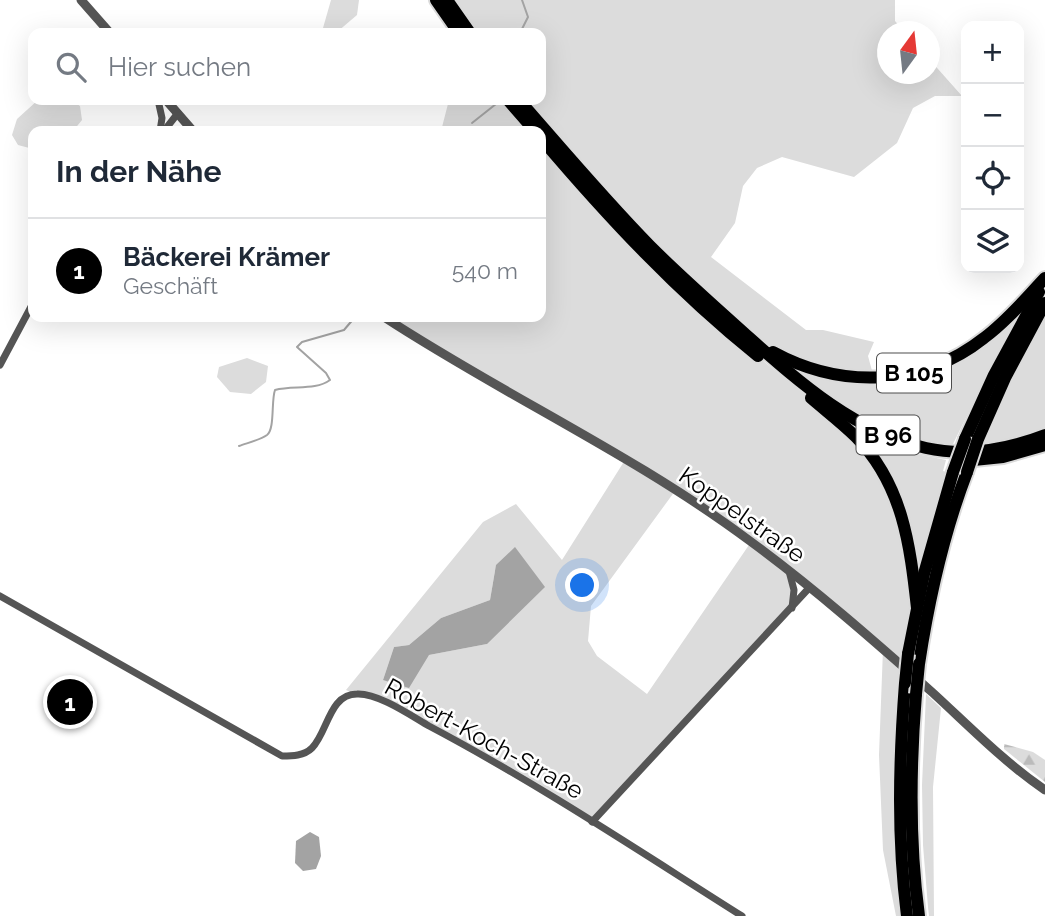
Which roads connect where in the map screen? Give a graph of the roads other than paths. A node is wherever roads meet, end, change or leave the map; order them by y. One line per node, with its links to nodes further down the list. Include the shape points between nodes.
1 (81, 0): 4 (street)
2 (436, 0): 5 (highway)
3 (447, 0): 6 (highway)
4 (106, 28)
5 (456, 28)
6 (467, 28)
7 (159, 105): 12 (street)
8 (171, 105): 11 (street)
9 (518, 105): 15 (highway, B 105)
10 (519, 105): 16 (highway, B 105)
11 (178, 113): 13 (street); 14 (street)
12 (162, 126)
13 (166, 126)
14 (189, 126)
15 (532, 126)
16 (538, 126)
17 (546, 134): 23 (highway, B 105, via 649,245)
18 (546, 144): 25 (highway, via 678,286)
19 (1045, 280): 23 (highway, B 105, via 985,337 949,360 918,372 841,377 790,362); 27 (highway, B 96, via 1000,363)
20 (1045, 303): 27 (highway, B 96)
21 (28, 312): 24 (street)
22 (392, 322): 29 (street, Koppelstraße, via 675,490)
23 (756, 344): 26 (highway, B 96, via 844,412 904,441 943,450 987,451)
24 (0, 365)
25 (803, 391): 28 (highway, B 96, via 863,431 923,455 986,460); 33 (highway, B 96, via 857,438 892,488 908,536)
26 (1045, 435)
27 (972, 439): 33 (highway, B 96, bridge, via 953,472); 38 (highway, B 96, bridge, via 967,472 935,577 919,664 911,773)
28 (1045, 444)
29 (789, 571): 30 (street, Koppelstraße); 32 (street)
30 (810, 587): 32 (street); 34 (street, Koppelstraße)
31 (0, 596): 35 (street, Robert-Koch-Straße, via 282,755 294,756 312,748 336,704 355,694 371,695 454,738)
32 (792, 608): 35 (street)
33 (917, 608): 37 (highway, B 96, bridge, via 905,683 900,789)
34 (1045, 790)
35 (592, 821): 36 (street, Robert-Koch-Straße)
36 (741, 916)
37 (907, 916)
38 (919, 916)

